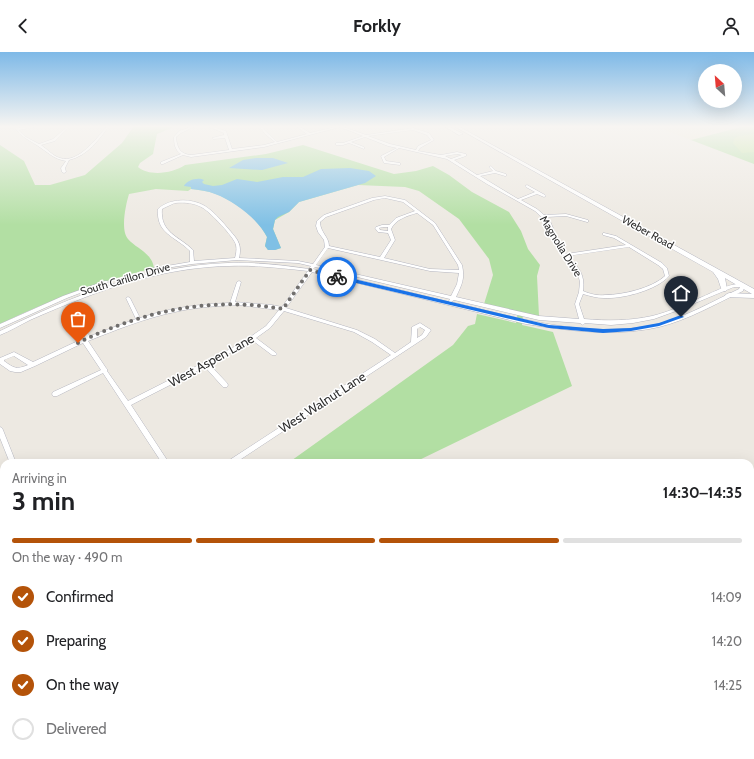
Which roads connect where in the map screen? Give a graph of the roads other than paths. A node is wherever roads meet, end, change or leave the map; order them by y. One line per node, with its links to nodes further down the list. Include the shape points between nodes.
1 (60, 159): 7 (street)
2 (71, 159): 7 (street)
3 (172, 159): 9 (street)
4 (384, 159): 10 (street, via 386,162)
5 (508, 159): 14 (main road, Weber Road)
6 (514, 159): 14 (main road, Weber Road)
7 (68, 160): 12 (street, via 63,168)
8 (451, 160): 15 (street, Magnolia Drive)
9 (162, 163)
10 (399, 164)
11 (491, 167): 13 (street)
12 (64, 172)
13 (495, 172): 15 (street); 16 (street)
14 (541, 174): 33 (main road, Weber Road)
15 (476, 176): 20 (street, Magnolia Drive)
16 (505, 176)
17 (527, 186): 18 (street)
18 (536, 193): 19 (street); 20 (street)
19 (544, 196)
20 (520, 199): 22 (street, Magnolia Drive)
21 (418, 211): 24 (street, via 398,218); 28 (street, via 404,201 385,198 373,199 325,216 317,225 327,241); 35 (street, via 434,224)
22 (543, 216): 23 (street, via 566,215); 29 (street, Magnolia Drive)
23 (587, 221)
24 (390, 226): 25 (street); 25 (street, via 377,228 379,231)
25 (390, 232): 31 (street, via 393,236 392,244)
26 (604, 234): 27 (street, via 615,237)
27 (629, 246): 29 (street); 38 (street, via 665,268 668,272 665,280 611,297)
28 (327, 247): 31 (street); 34 (street, West Aspen Lane)
29 (566, 255): 38 (street, Magnolia Drive, via 580,274)
30 (237, 259): 32 (street, South Carillon Drive); 32 (street, via 238,244 207,210 184,202 167,204 160,209 160,222 165,230 192,251); 34 (street, South Carillon Drive, via 277,260)
31 (381, 259): 35 (street, via 430,270)
32 (192, 262): 50 (street, South Carillon Drive, via 144,271 98,285)
33 (707, 265): 37 (main road, Weber Road); 39 (main road, via 721,278)
34 (312, 268): 43 (street, South Carillon Drive); 45 (street, South Carillon Drive); 46 (street, West Aspen Lane); 52 (street, South Carillon Drive, via 248,263 193,267 153,274 81,296)
35 (462, 272): 43 (street, via 461,282)
36 (239, 282): 44 (street)
37 (743, 286): 39 (street, South Carillon Drive, via 741,290); 40 (main road, Weber Road)
38 (581, 292): 49 (street, Magnolia Drive, via 577,304)
39 (726, 292): 41 (main road); 49 (street, South Carillon Drive, via 654,317 611,323); 51 (street, South Carillon Drive, via 681,317 659,324 631,330)
40 (754, 292)
41 (754, 296)
42 (128, 298): 47 (street)
43 (452, 298): 45 (street); 49 (street, South Carillon Drive, via 539,318)
44 (232, 304): 46 (street); 47 (street, via 196,306)
45 (449, 304): 51 (street, South Carillon Drive, via 526,322)
46 (283, 309): 53 (street, West Aspen Lane, via 268,327); 57 (street, via 356,330)
47 (138, 319): 54 (street)
48 (73, 321): 54 (street)
49 (583, 321): 51 (street, Magnolia Drive)
50 (0, 326)
51 (586, 330)
52 (0, 333)
53 (253, 338): 56 (street); 58 (street, West Aspen Lane)
54 (86, 339): 59 (street); 60 (street)
55 (414, 342): 57 (street, West Walnut Lane)
56 (274, 354)
57 (394, 355): 67 (street, West Walnut Lane)
58 (206, 364): 61 (street); 63 (street, West Aspen Lane)
59 (33, 365): 59 (street, via 14,354 2,359 1,362 14,372)
60 (105, 370): 62 (street); 63 (street)
61 (225, 385)
62 (55, 394)
63 (128, 404): 66 (street)
64 (0, 430): 65 (street)
65 (11, 459)
66 (163, 459)
67 (236, 459)

